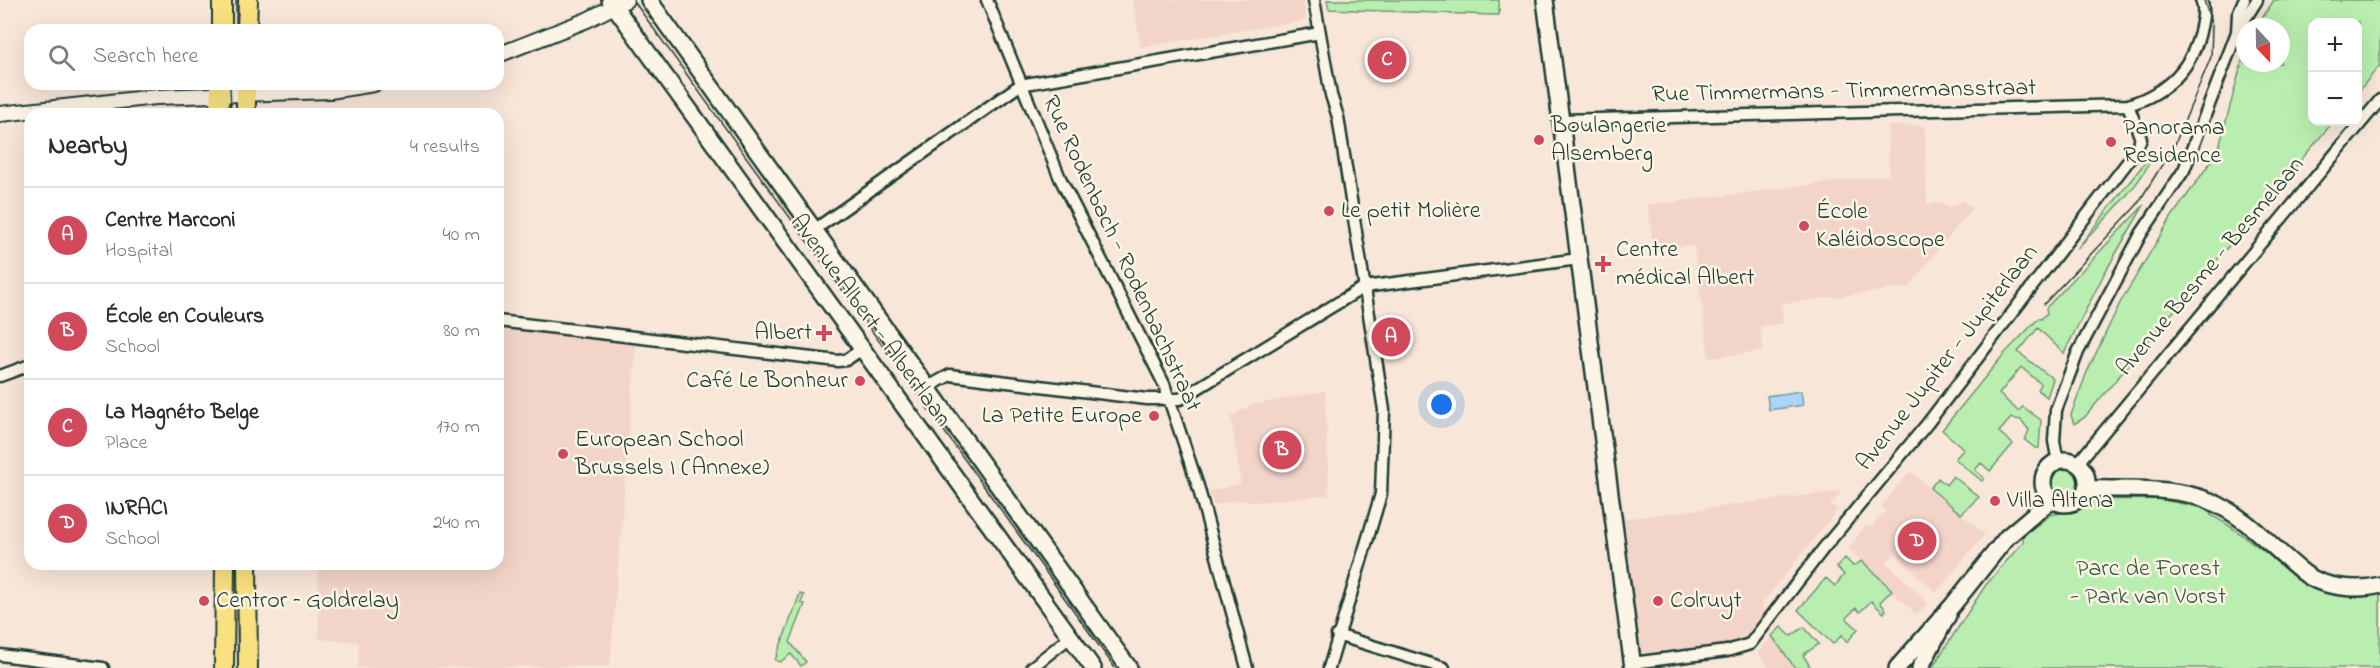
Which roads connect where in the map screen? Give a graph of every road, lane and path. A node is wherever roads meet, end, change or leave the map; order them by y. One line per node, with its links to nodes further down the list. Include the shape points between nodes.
1 (222, 0): 13 (main road)
2 (248, 0): 14 (main road)
3 (649, 0): 32 (main road, Avenue Albert - Albertlaan)
4 (987, 0): 18 (street, Rue Rodenbach - Rodenbachstraat)
5 (1314, 0): 15 (street)
6 (1545, 0): 31 (main road)
7 (2244, 0): 11 (street)
8 (2257, 0): 12 (street)
9 (2201, 1): 25 (street, via 2205,10 2190,62 2156,94)
10 (617, 2): 17 (street, via 587,20); 36 (main road, Avenue Albert - Albertlaan)
11 (2238, 18)
12 (2246, 18)
13 (222, 24)
14 (247, 24)
15 (1320, 33): 18 (street); 34 (street, via 1338,117)
16 (2236, 35): 41 (street, Avenue Besme - Besmelaan, via 2184,170 2130,253 2075,358 2054,421)
17 (504, 53)
18 (1020, 85): 32 (street); 40 (street, Rue Rodenbach - Rodenbachstraat, via 1059,178)
19 (211, 90): 26 (street)
20 (220, 90): 27 (main road)
21 (246, 90): 28 (main road)
22 (302, 90): 23 (street)
23 (336, 90)
24 (2380, 100): 42 (street, Avenue Besme - Besmelaan)
25 (2128, 105): 31 (street, Rue Timmermans - Timmermansstraat); 54 (street, Avenue Jupiter - Jupiterlaan, via 2141,139 2133,155 1934,415 1822,549 1750,644)
26 (52, 108)
27 (219, 108)
28 (246, 108)
29 (24, 111): 30 (street)
30 (0, 114)
31 (1561, 120): 33 (main road)
32 (814, 230): 39 (main road, Avenue Albert - Albertlaan)
33 (1579, 259): 34 (street); 54 (main road)
34 (1364, 287): 40 (street, via 1180,399); 51 (street, via 1384,410 1383,482)
35 (504, 322): 36 (street, via 838,361)
36 (862, 349): 52 (main road, Avenue Albert - Albertlaan)
37 (24, 367): 38 (street)
38 (0, 376)
39 (927, 388): 40 (street, via 950,375); 60 (main road, Avenue Albert - Albertlaan)
40 (1170, 400): 61 (street, Rue Rodenbach - Rodenbachstraat, via 1198,486)
41 (2058, 462): 42 (main road); 44 (main road, via 2048,469 2044,481)
42 (2077, 464): 43 (main road, via 2086,474)
43 (2086, 489): 44 (main road, via 2072,503); 45 (main road, via 2154,489 2207,500 2243,519)
44 (2052, 499): 50 (main road, via 2007,537)
45 (2297, 565): 48 (main road, via 2340,576); 49 (main road, via 2304,574 2337,585)
46 (225, 570): 56 (main road)
47 (247, 570): 57 (main road)
48 (2380, 579)
49 (2380, 585)
50 (1952, 606): 64 (main road); 65 (main road)
51 (1337, 635): 62 (street); 63 (street)
52 (1070, 637): 58 (street); 59 (main road, Avenue Albert - Albertlaan)
53 (0, 655): 55 (street)
54 (1632, 665)
55 (104, 668)
56 (224, 668)
57 (248, 668)
58 (1031, 668)
59 (1093, 668)
60 (1129, 668)
61 (1247, 668)
62 (1329, 668)
63 (1444, 668)
64 (1898, 668)
65 (1920, 668)

